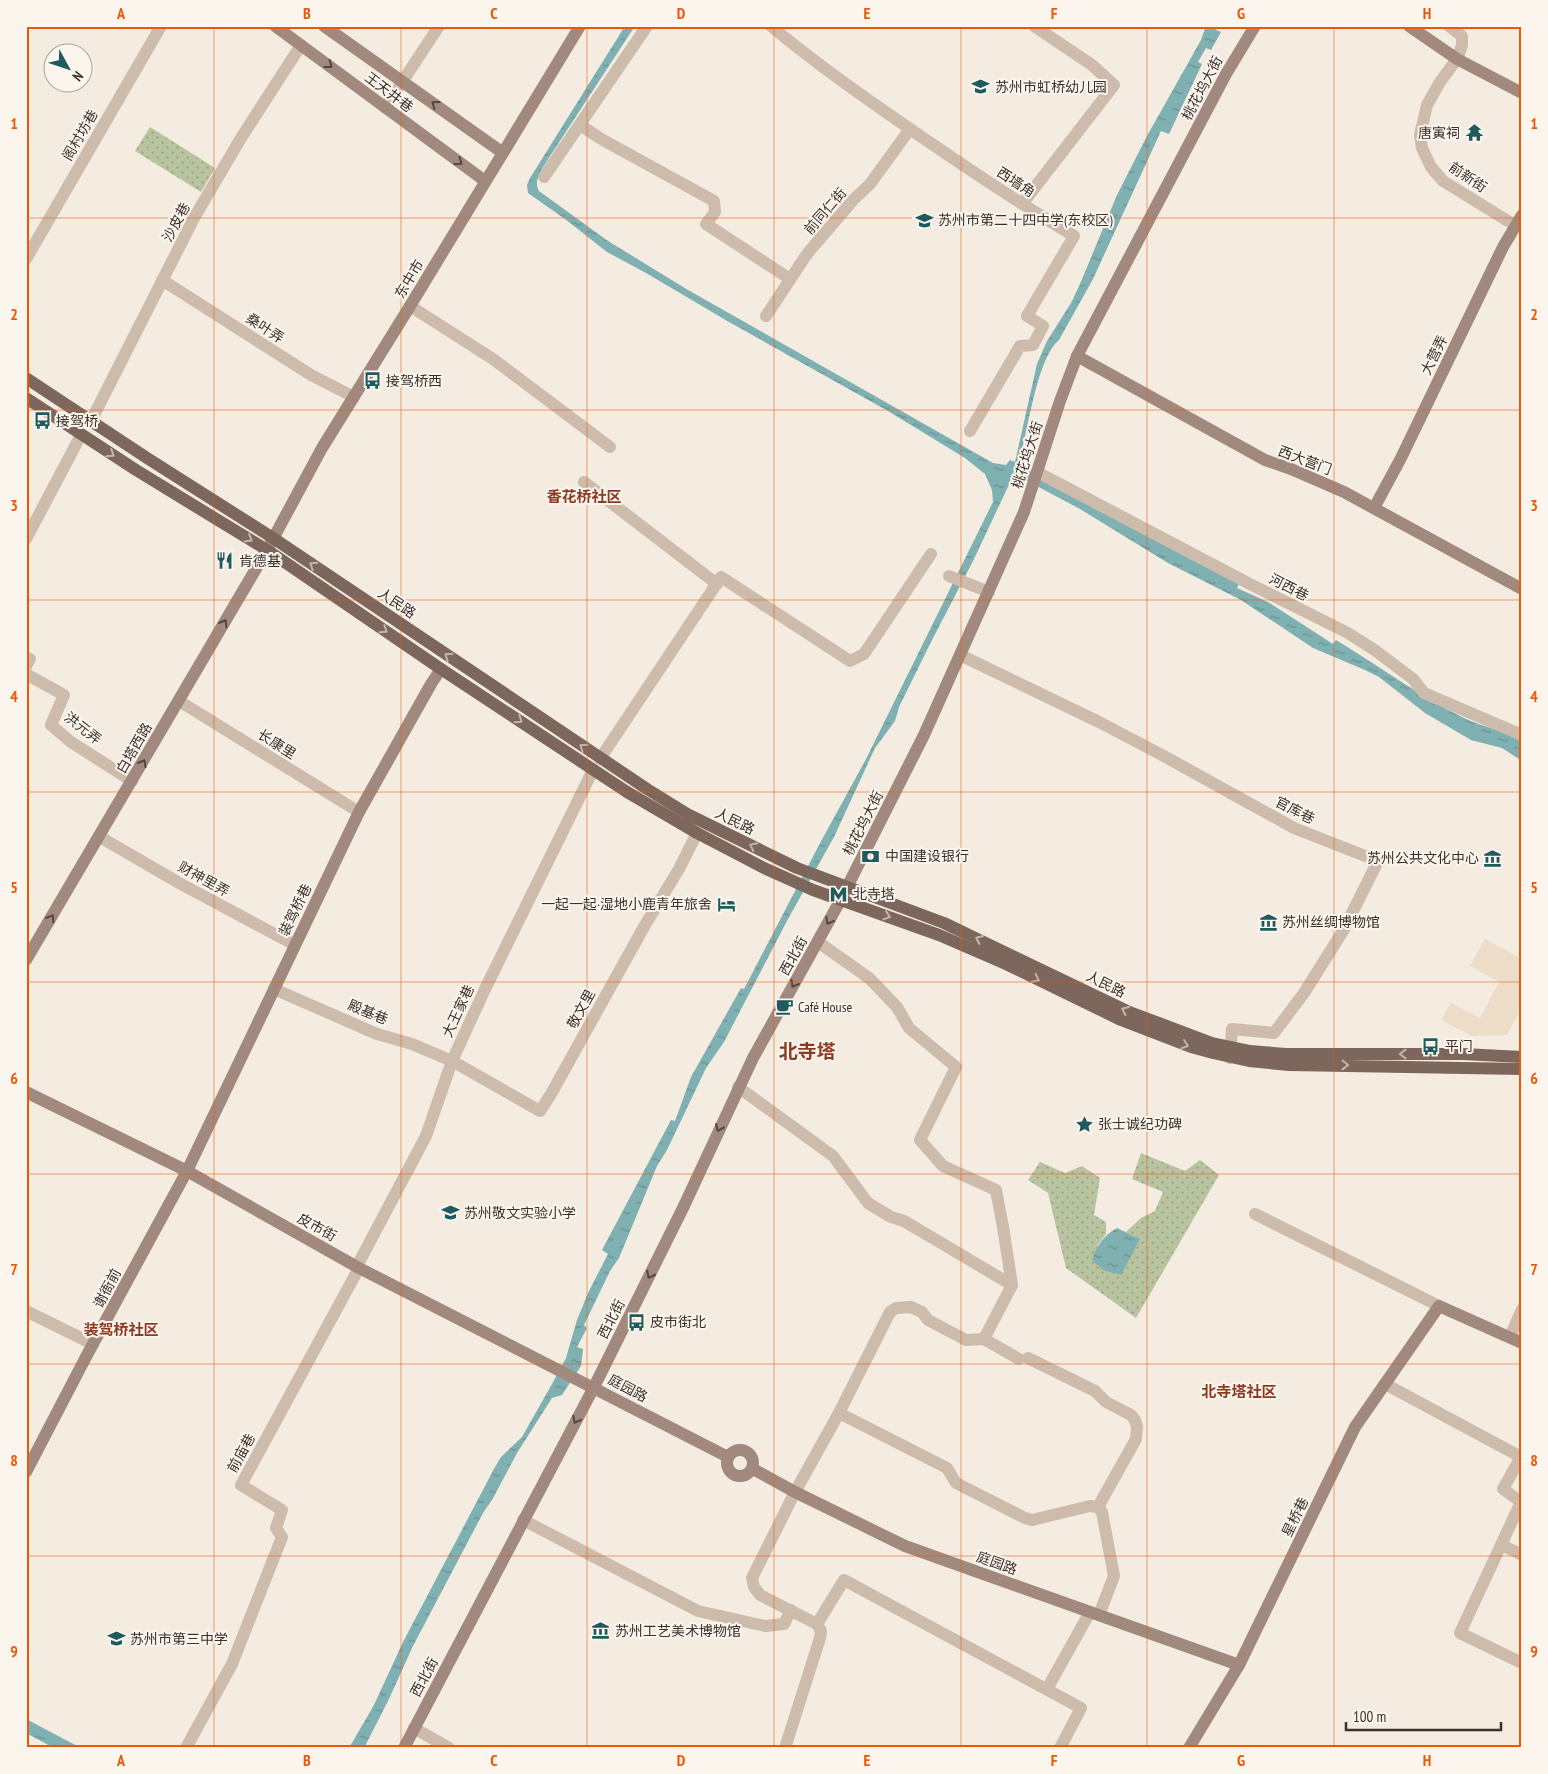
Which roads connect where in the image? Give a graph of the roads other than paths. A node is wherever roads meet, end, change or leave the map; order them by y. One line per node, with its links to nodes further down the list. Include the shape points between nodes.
1 (161, 26): 24 (street, 阁村坊巷)
2 (275, 26): 12 (street, 王天井巷)
3 (439, 26): 14 (street)
4 (580, 26): 19 (street, 东中市)
5 (647, 26): 17 (street)
6 (770, 26): 18 (street, 西墙角, via 811,60)
7 (1034, 26): 22 (street, via 1092,65 1114,85)
8 (1255, 26): 29 (street, 桃花坞大街, via 1226,74)
9 (1409, 26): 13 (street)
10 (1449, 26): 13 (street, via 1462,36)
11 (328, 27): 14 (street, 王天井巷)
12 (301, 45): 16 (street, 王天井巷, one-way to 16); 26 (street, 沙皮巷, via 236,146)
13 (1457, 59): 15 (street); 23 (street, 前新街, via 1427,105 1420,135 1422,148 1431,167 1443,181)
14 (404, 81): 16 (street); 19 (street, 王天井巷, one-way to 14)
15 (1522, 93)
16 (385, 108): 21 (street, 王天井巷, one-way to 21)
17 (580, 125): 20 (street); 25 (street, via 714,201 715,212 706,224)
18 (910, 129): 22 (street, 西墙角); 25 (street, 前同仁街, via 870,184 818,240)
19 (503, 153): 21 (street, 东中市)
20 (544, 177)
21 (485, 181): 27 (street, 东中市)
22 (1022, 204): 34 (street, 西墙角, via 1074,236 1027,316 1043,326 1033,344 1020,346)
23 (1519, 220): 39 (street, 大营弄)
24 (26, 259)
25 (790, 279): 28 (street, 前同仁街)
26 (162, 280): 31 (street, 桑叶弄, via 312,375); 33 (street, 沙皮巷)
27 (410, 306): 31 (street, 东中市); 36 (street, via 493,359)
28 (766, 316)
29 (1077, 356): 37 (street, 桃花坞大街); 39 (street, 西大营门, via 1265,460 1335,488)
30 (26, 378): 33 (main road, 人民路)
31 (354, 397): 40 (street, 东中市, via 308,471)
32 (26, 398): 35 (main road, 人民路)
33 (90, 421): 40 (main road, 人民路)
34 (970, 431)
35 (81, 435): 41 (street); 42 (main road, 人民路, one-way to 42)
36 (610, 448)
37 (1036, 478): 47 (street, 桃花坞大街); 54 (street, 河西巷, via 1348,633 1413,679 1424,693)
38 (584, 482): 45 (street)
39 (1374, 508): 46 (street, 西大营门)
40 (273, 538): 42 (street, 东中市); 55 (main road, 人民路, one-way to 40)
41 (26, 539)
42 (267, 550): 51 (main road, 人民路, one-way to 51); 53 (street, 白塔西路, one-way to 42)
43 (931, 554): 45 (street, via 864,654 850,661 721,577)
44 (949, 576): 47 (street)
45 (717, 584): 55 (street, 大王家巷)
46 (1522, 589)
47 (989, 592): 48 (street, 桃花坞大街)
48 (960, 655): 60 (street, 桃花坞大街, via 924,736); 66 (street, 官库巷, via 1099,722 1294,828 1378,862 1343,931 1304,994 1274,1033 1232,1029)
49 (26, 657): 50 (street, via 30,659)
50 (26, 666)
51 (441, 669): 55 (main road, 人民路, one-way to 55); 57 (street, 装驾桥巷)
52 (26, 674): 56 (street, 洪元弄, via 64,695 51,725 71,742)
53 (179, 701): 56 (street, 白塔西路, one-way to 53); 57 (street, 长康里)
54 (1522, 735)
55 (597, 764): 58 (main road, 人民路, via 659,812); 60 (main road, 人民路, one-way to 55, via 797,868 689,815); 68 (street, 大王家巷)
56 (132, 781): 59 (street, 白塔西路)
57 (359, 812): 63 (street, 装驾桥巷)
58 (697, 833): 61 (main road, 人民路); 68 (street, 敬文里, via 540,1111)
59 (100, 836): 63 (street, 财神里弄); 64 (street, 白塔西路, one-way to 59)
60 (847, 887): 61 (street, 桃花坞大街); 66 (main road, 人民路, one-way to 60, via 1127,1011 944,923)
61 (840, 901): 62 (street, 西北街, one-way to 62); 66 (main road, 人民路, one-way to 66, via 957,942 1150,1032 1191,1047)
62 (818, 942): 70 (street, 西北街, one-way to 70); 75 (street, via 869,978 897,1007 909,1028 956,1067 920,1140 943,1166 996,1190)
63 (294, 945): 65 (street, 装驾桥巷)
64 (26, 960)
65 (274, 988): 68 (street, 殿基巷, via 377,1034); 72 (street, 装驾桥巷)
66 (1230, 1053): 67 (main road, 人民路, one-way to 66); 69 (main road, 人民路, one-way to 69, via 1289,1065)
67 (1522, 1056)
68 (452, 1061): 74 (street, 大王家巷, via 426,1136)
69 (1522, 1069)
70 (738, 1087): 75 (street, via 833,1156 868,1202); 84 (street, 西北街, one-way to 84, via 683,1208)
71 (26, 1092): 72 (street, 皮市街)
72 (187, 1171): 74 (street, 皮市街); 82 (street, 谢衙前)
73 (1255, 1214): 76 (street)
74 (358, 1267): 84 (street, 皮市街); 101 (street, 前庙巷, via 241,1485 282,1510 276,1528 282,1537 232,1664)
75 (1012, 1285): 80 (street)
76 (1439, 1306): 79 (street); 83 (street, 星桥巷)
77 (1522, 1309): 79 (street)
78 (26, 1311): 82 (street)
79 (1510, 1337): 81 (street)
80 (984, 1339): 85 (street, via 966,1340 928,1320 922,1312 911,1307 896,1308 890,1312); 90 (street, via 1095,1391 1106,1402 1131,1414 1137,1426 1136,1439)
81 (1522, 1343)
82 (93, 1344): 88 (street, 谢衙前)
83 (1385, 1384): 92 (street, via 1521,1457 1503,1489 1521,1502); 98 (street, 星桥巷, via 1355,1426)
84 (594, 1387): 86 (street, 庭园路); 91 (street, 西北街, one-way to 91)
85 (840, 1414): 89 (street); 90 (street, via 947,1468 956,1483 1025,1518 1032,1520 1090,1506)
86 (728, 1457): 87 (street, via 728,1468 734,1476 745,1476); 87 (street, via 736,1450 746,1451 753,1459)
87 (753, 1470): 89 (street, 庭园路)
88 (26, 1472)
89 (795, 1492): 94 (street, via 752,1578 760,1595); 95 (street, 庭园路, via 905,1546)
90 (1098, 1507): 95 (street, via 1102,1512 1114,1576)
91 (523, 1520): 94 (street, via 698,1611 765,1626 784,1624); 100 (street, 西北街)
92 (1502, 1545): 93 (street); 97 (street, via 1460,1633)
93 (1522, 1555)
94 (791, 1610): 96 (street)
95 (1094, 1613): 98 (street, 庭园路); 99 (street)
96 (817, 1624): 99 (street, via 844,1580); 104 (street, via 821,1635)
97 (1522, 1663)
98 (1239, 1665): 106 (street, 星桥巷)
99 (1046, 1690): 105 (street, via 1081,1708)
100 (414, 1728): 102 (street, 西北街); 103 (street)
101 (186, 1748)
102 (404, 1748)
103 (450, 1748)
104 (785, 1748)
105 (1060, 1748)
106 (1189, 1748)

